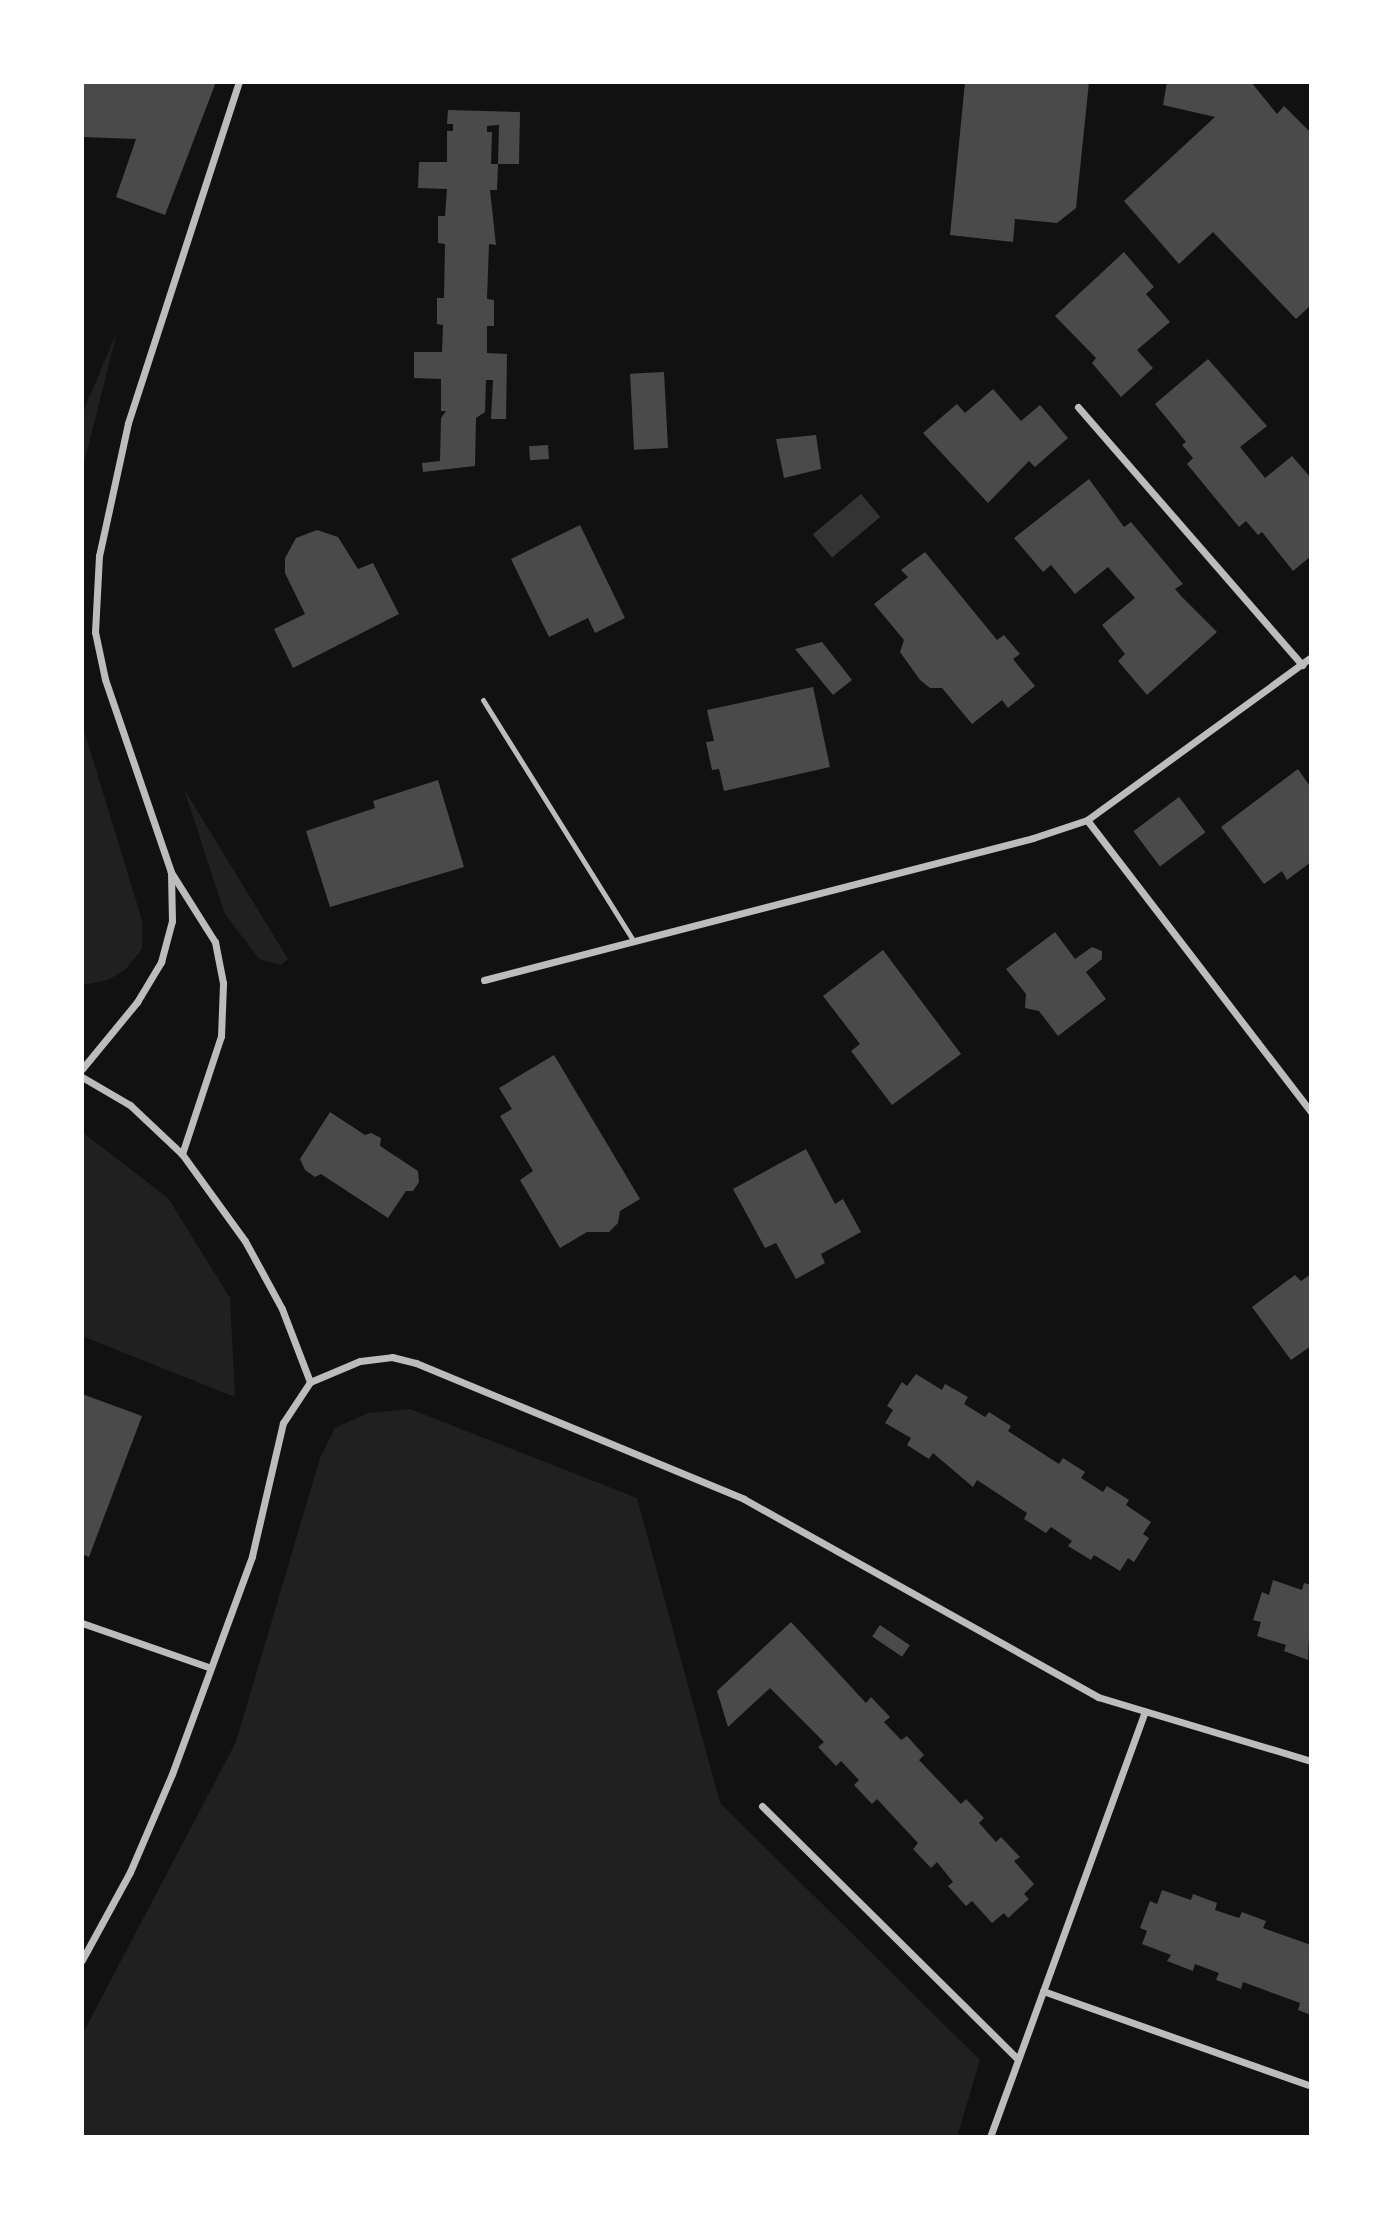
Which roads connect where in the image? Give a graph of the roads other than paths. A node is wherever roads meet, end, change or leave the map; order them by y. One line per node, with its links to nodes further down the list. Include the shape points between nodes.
1 (239, 82): 7 (street, via 128,423 99,556 95,632 105,679)
2 (1078, 407): 4 (street)
3 (1311, 657): 4 (street)
4 (1302, 665): 6 (street)
5 (483, 700): 8 (lane)
6 (1087, 820): 8 (street, via 1033,838); 12 (street)
7 (171, 872): 10 (street, via 172,920 161,962 137,1002); 13 (street, via 215,942 223,982 221,1036)
8 (633, 940): 9 (street)
9 (484, 980)
10 (82, 1069)
11 (82, 1077): 13 (street, via 130,1105)
12 (1311, 1112)
13 (181, 1154): 14 (street, via 245,1241 282,1309)
14 (310, 1382): 16 (street, via 283,1423 252,1556); 17 (street, via 360,1361 392,1357 540,1412 744,1499 1098,1697)
15 (82, 1623): 16 (street)
16 (208, 1667): 20 (street, via 172,1774 131,1872)
17 (1144, 1714): 18 (street); 21 (street)
18 (1311, 1762)
19 (762, 1806): 22 (street)
20 (82, 1960)
21 (1043, 1991): 22 (street); 23 (street)
22 (1018, 2059): 24 (street)
23 (1311, 2086)
24 (990, 2137)

